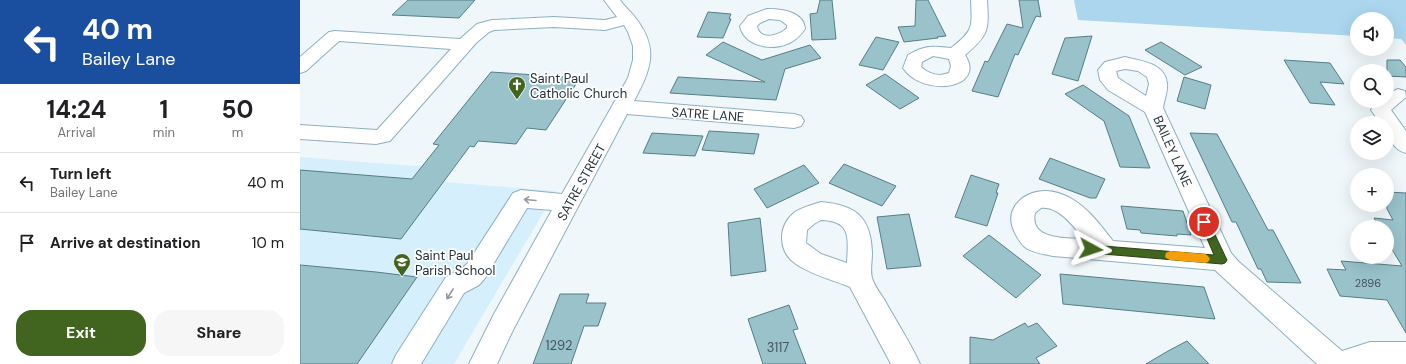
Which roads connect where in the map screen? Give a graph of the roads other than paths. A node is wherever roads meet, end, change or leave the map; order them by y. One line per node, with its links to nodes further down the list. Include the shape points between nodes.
1 (612, 0): 3 (street, SATRE STREET)
2 (979, 0): 5 (street, via 980,28 973,39)
3 (628, 19): 4 (street, via 605,25 556,22 498,24 483,28); 8 (street, SATRE STREET, via 642,40 642,55 637,78)
4 (464, 45): 6 (street, via 336,36); 11 (street, via 383,136 376,138)
5 (955, 54)
6 (300, 67)
7 (1398, 95): 12 (street, via 1381,110)
8 (622, 108): 10 (street, SATRE LANE); 13 (street, SATRE STREET)
9 (1153, 108): 15 (street, BAILEY LANE)
10 (794, 121)
11 (300, 132)
12 (1406, 146)
13 (569, 203): 18 (street, one-way to 18, via 521,199 476,271 455,285); 19 (street, SATRE STREET)
14 (1107, 250): 15 (street)
15 (1222, 260): 21 (street, BAILEY LANE)
16 (859, 279): 20 (street)
17 (1406, 356): 22 (street, via 1370,355)
18 (406, 364)
19 (483, 364)
20 (906, 364)
21 (1337, 364)
22 (1342, 364)

